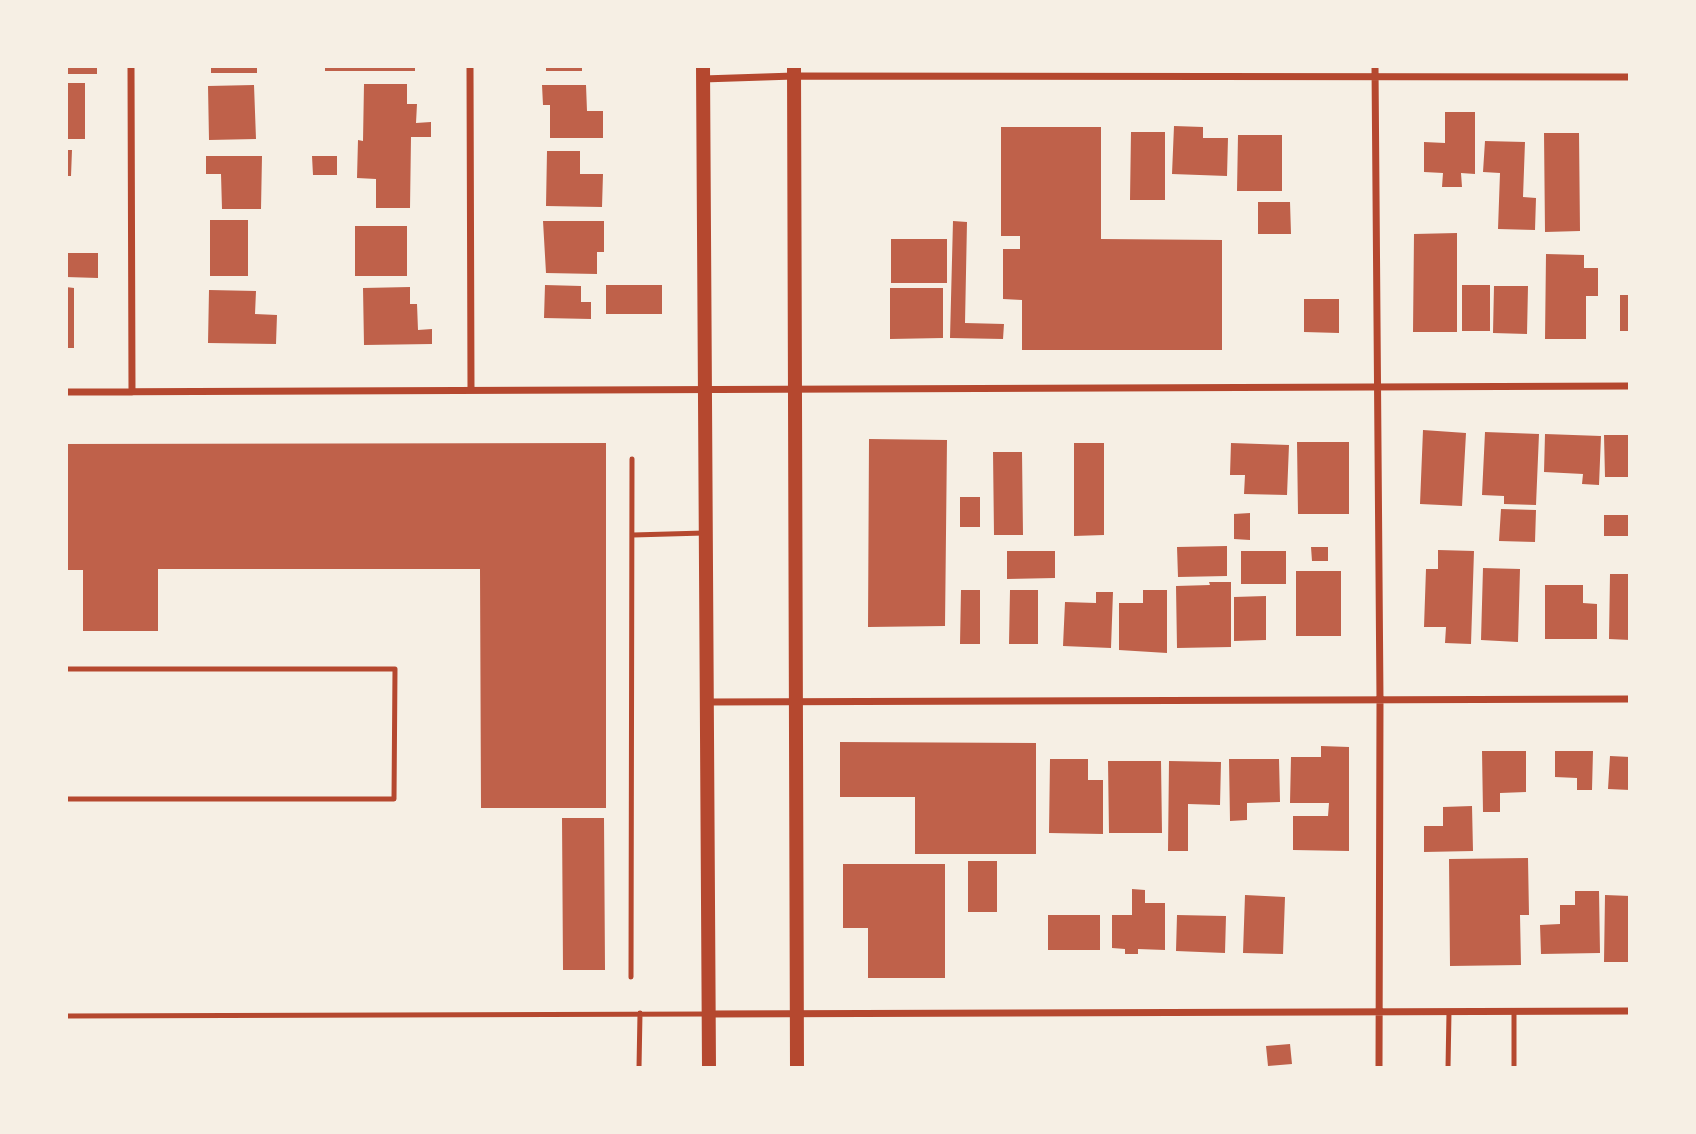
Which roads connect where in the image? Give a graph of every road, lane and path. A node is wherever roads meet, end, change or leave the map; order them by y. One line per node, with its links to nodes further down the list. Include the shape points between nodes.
1 (131, 66): 14 (street)
2 (470, 66): 11 (street)
3 (1375, 66): 7 (street)
4 (794, 71): 5 (street); 7 (street); 12 (main road)
5 (703, 73): 9 (main road)
6 (1629, 77): 7 (street)
7 (1375, 78): 10 (street)
8 (1629, 386): 10 (street)
9 (705, 388): 11 (street); 12 (street); 16 (main road)
10 (1378, 388): 12 (street); 20 (street)
11 (471, 390): 14 (street)
12 (794, 391): 22 (main road)
13 (66, 392): 14 (street)
14 (132, 392)
15 (632, 459): 17 (lane)
16 (707, 533): 17 (lane); 21 (main road)
17 (633, 535): 24 (lane)
18 (66, 669): 23 (lane, via 395,668 394,799)
19 (1629, 699): 20 (street)
20 (1380, 700): 22 (street); 26 (street)
21 (709, 702): 22 (street); 31 (main road)
22 (796, 703): 30 (main road)
23 (66, 799)
24 (631, 976)
25 (1629, 1011): 28 (street)
26 (1379, 1012): 27 (street); 30 (street); 36 (street)
27 (1449, 1012): 28 (street); 37 (lane)
28 (1514, 1012): 38 (lane)
29 (640, 1013): 31 (lane); 32 (lane); 33 (lane)
30 (797, 1013): 31 (street); 35 (main road)
31 (708, 1014): 34 (main road)
32 (66, 1016)
33 (639, 1068)
34 (709, 1068)
35 (797, 1068)
36 (1378, 1068)
37 (1448, 1068)
38 (1514, 1068)

